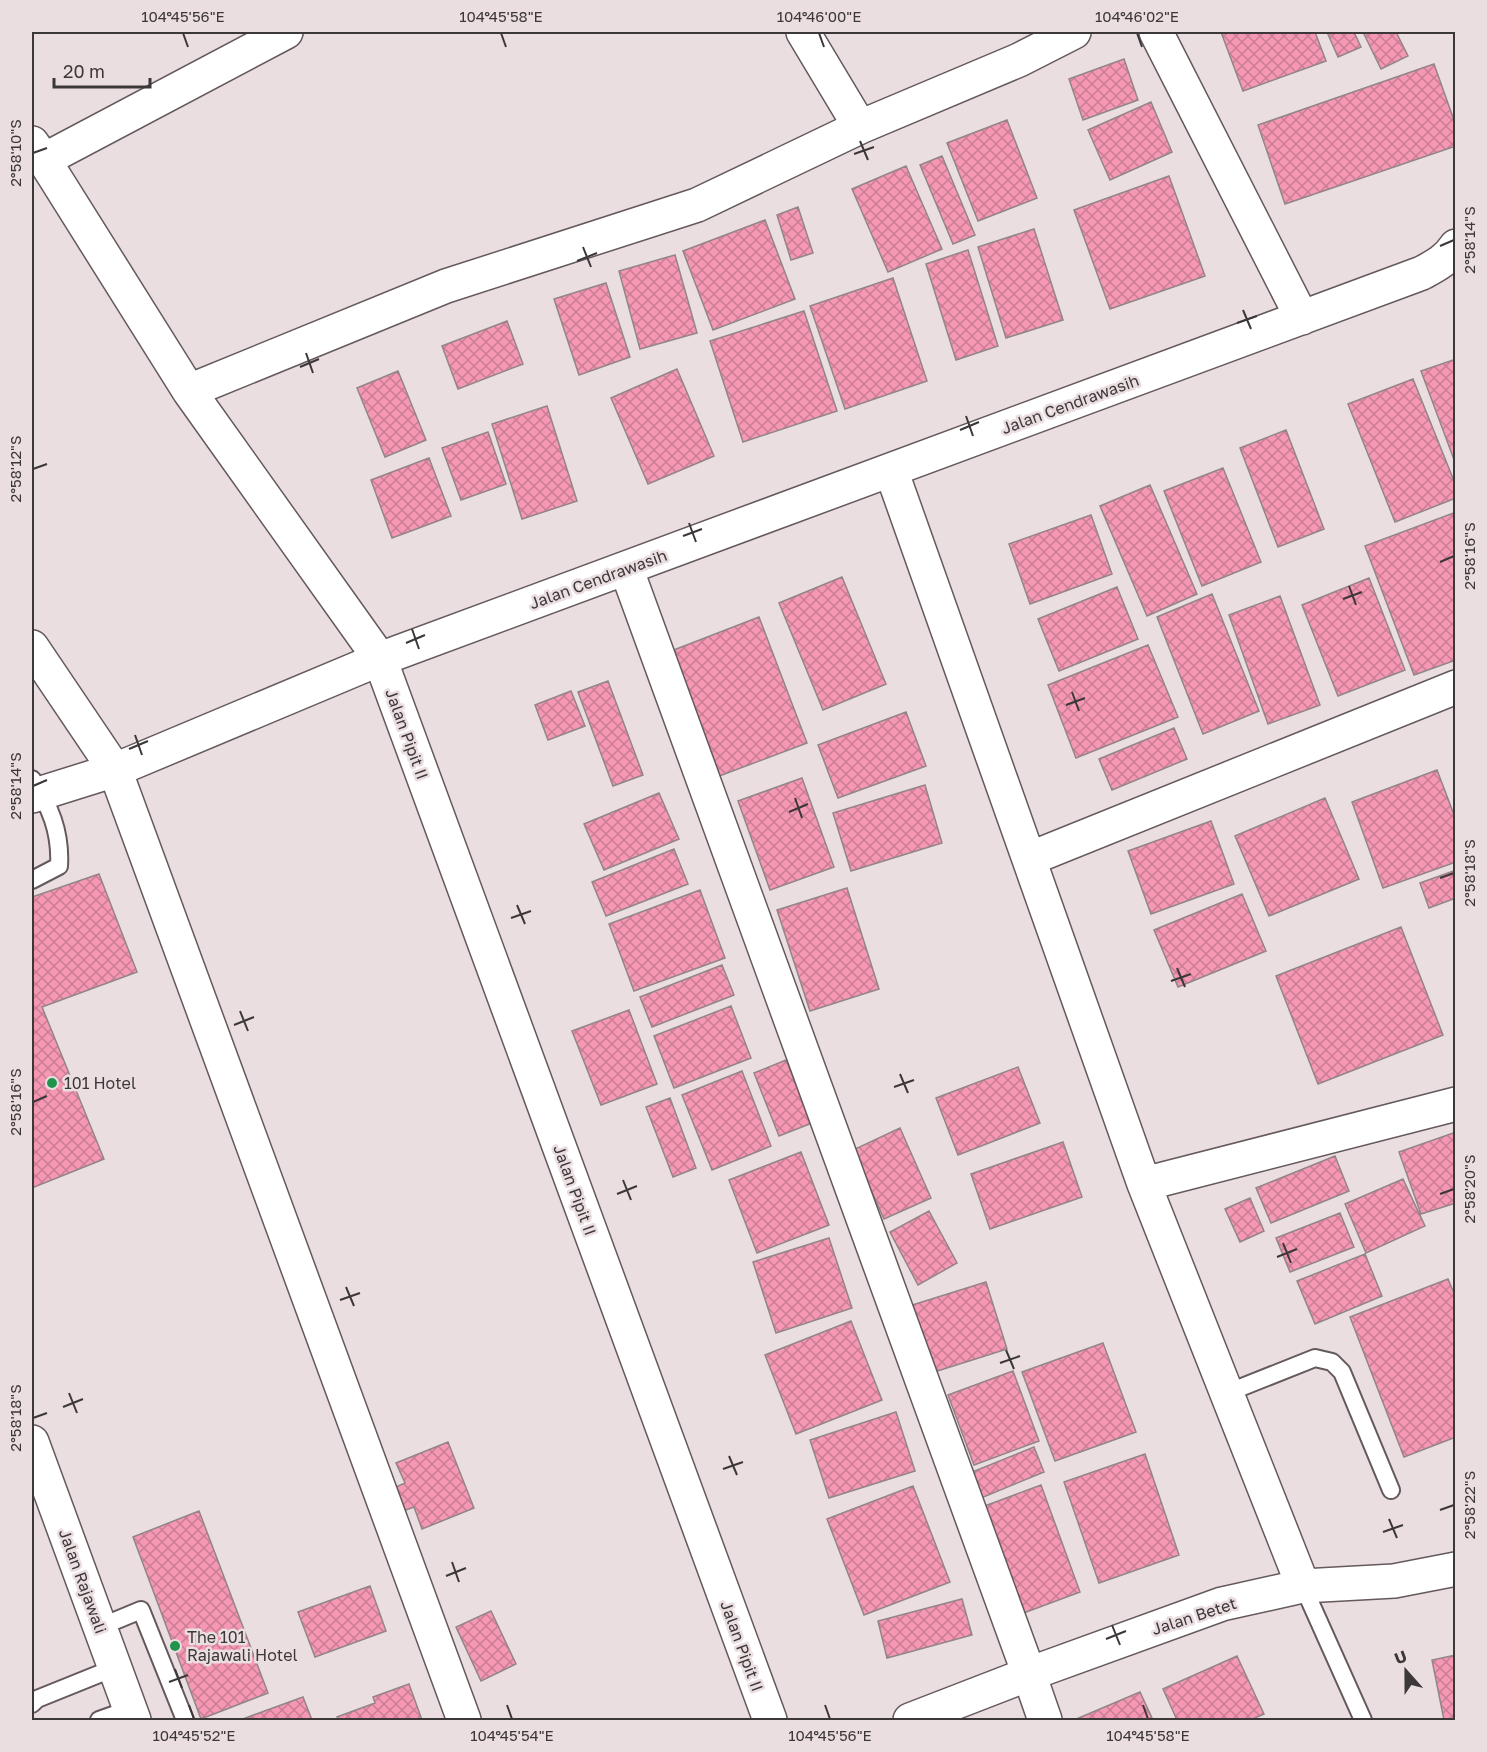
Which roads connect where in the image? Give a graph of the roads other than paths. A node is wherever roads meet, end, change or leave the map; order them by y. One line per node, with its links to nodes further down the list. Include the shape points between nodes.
1 (286, 32): 6 (street)
2 (803, 32): 5 (street)
3 (1074, 32): 5 (street, via 1019,60)
4 (1156, 32): 8 (street)
5 (860, 127): 9 (street, via 697,205 446,286)
6 (38, 151): 9 (street, Jalan Pipit II)
7 (1455, 246): 8 (street, Jalan Cendrawasih, via 1450,255 1422,273)
8 (1302, 318): 10 (street, Jalan Cendrawasih)
9 (189, 392): 13 (street, Jalan Pipit II)
10 (891, 470): 11 (street, Jalan Cendrawasih); 17 (street)
11 (626, 568): 13 (street, Jalan Cendrawasih); 28 (street)
12 (32, 646): 15 (street)
13 (380, 659): 15 (street, Jalan Cendrawasih); 34 (street, Jalan Pipit II)
14 (1455, 687): 17 (street)
15 (115, 770): 16 (street, Jalan Cendrawasih); 33 (street)
16 (35, 789): 18 (lane, via 55,825 60,846 59,866)
17 (1029, 859): 20 (street)
18 (32, 880)
19 (1455, 1104): 20 (street)
20 (1144, 1184): 21 (street)
21 (1227, 1393): 23 (lane, via 1315,1358 1332,1362 1342,1372); 25 (street)
22 (32, 1442): 26 (street, Jalan Rajawali)
23 (1391, 1490)
24 (1455, 1569): 25 (street, Jalan Betet, via 1394,1581)
25 (1304, 1586): 28 (street, Jalan Betet, via 1222,1604); 37 (lane)
26 (100, 1627): 27 (street, Jalan Rajawali); 32 (lane, via 141,1610)
27 (114, 1668): 29 (lane); 30 (street, Jalan Rajawali)
28 (1029, 1674): 35 (street, Jalan Betet); 36 (street)
29 (32, 1704)
30 (132, 1715): 31 (lane)
31 (99, 1720)
32 (185, 1720)
33 (464, 1720)
34 (770, 1720)
35 (910, 1720)
36 (1045, 1720)
37 (1363, 1720)

